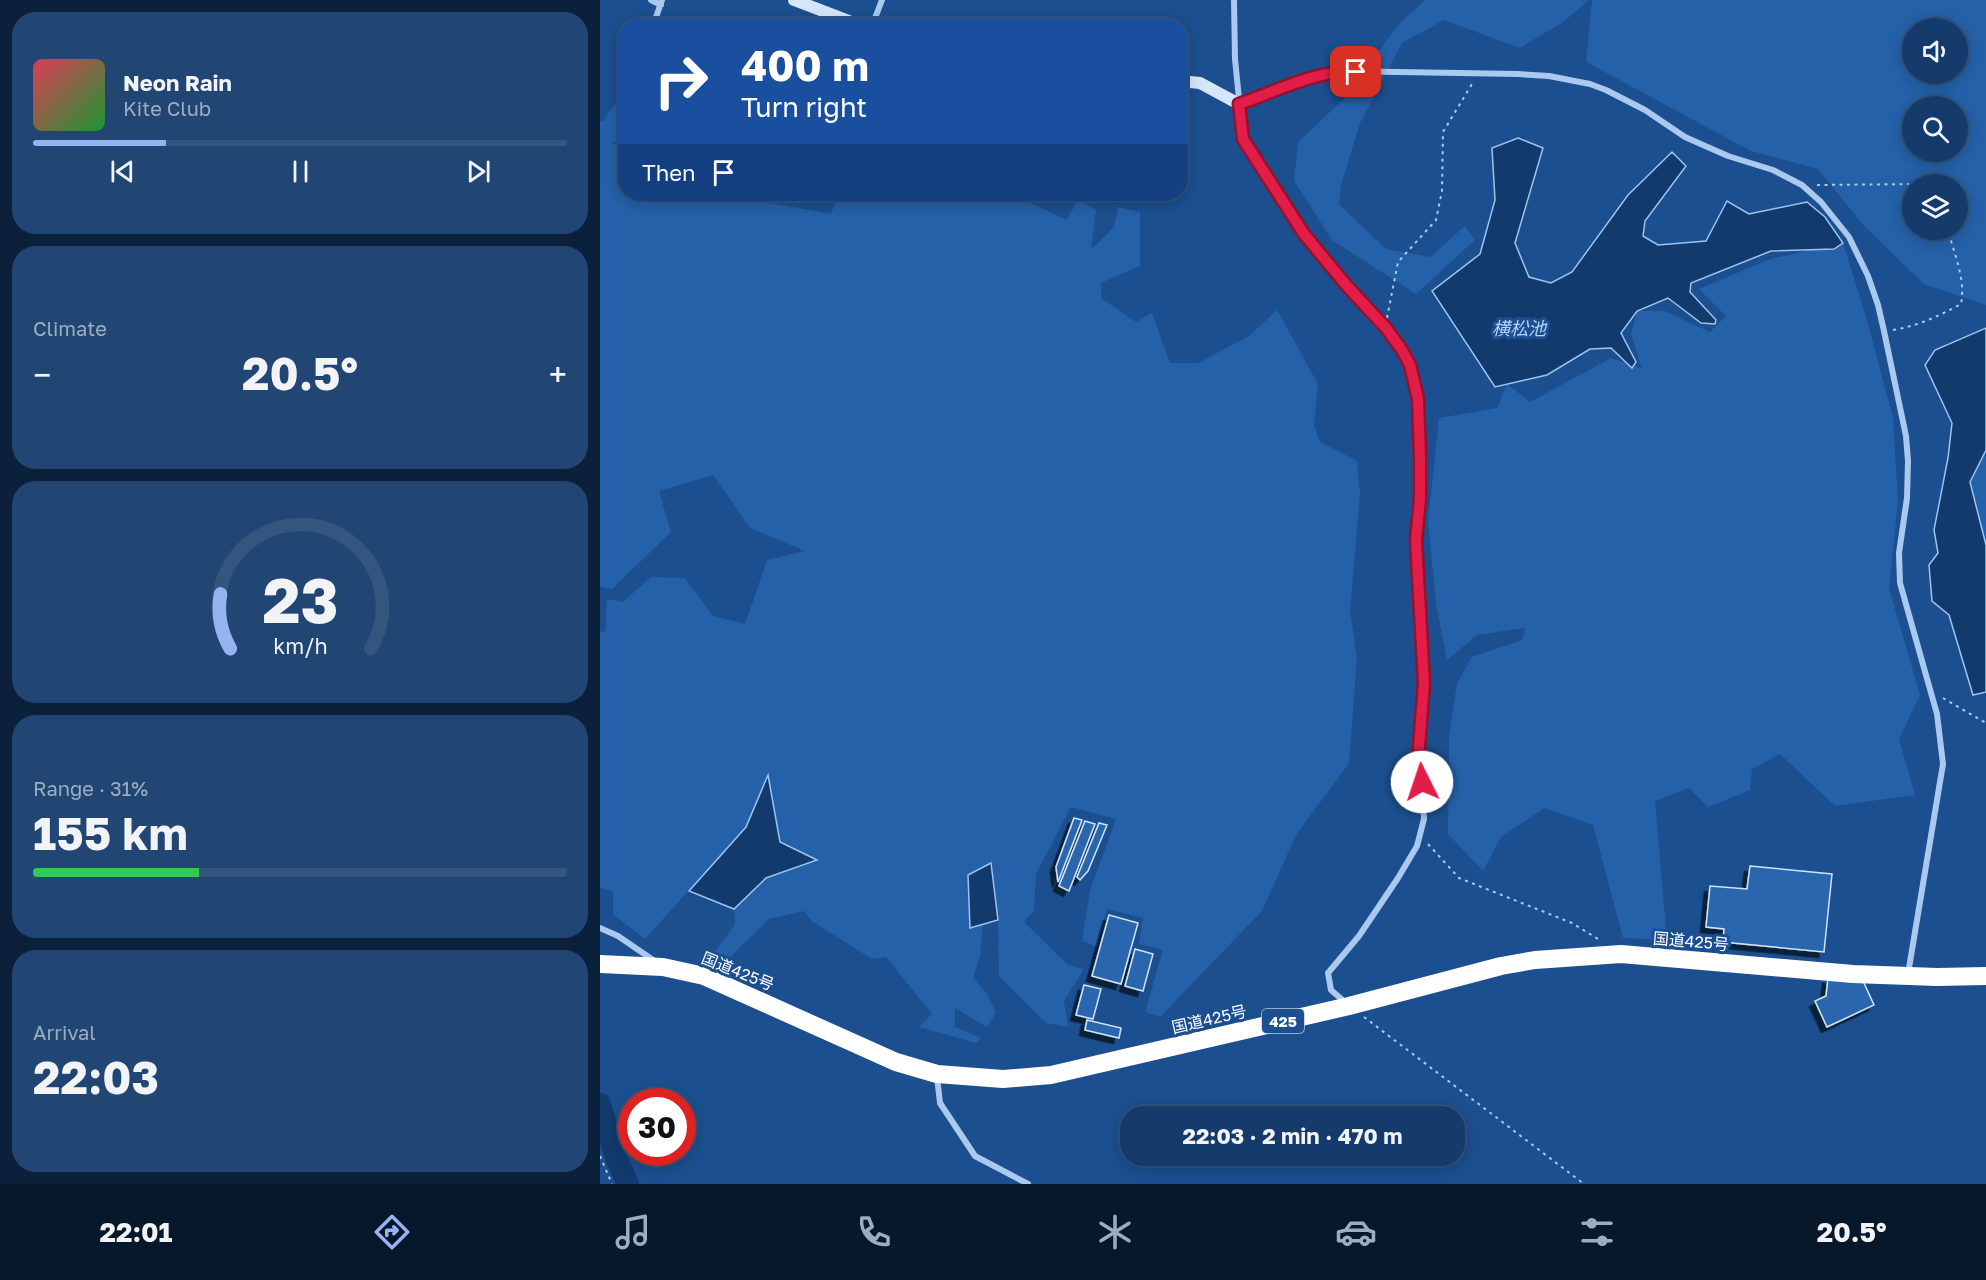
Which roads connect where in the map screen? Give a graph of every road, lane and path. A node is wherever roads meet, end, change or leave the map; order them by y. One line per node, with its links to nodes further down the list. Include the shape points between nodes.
1 (651, 0): 5 (street)
2 (794, 0): 7 (street)
3 (882, 0): 8 (street)
4 (1234, 0): 11 (street)
5 (662, 2): 6 (street)
6 (656, 18)
7 (841, 18)
8 (875, 18)
9 (1478, 73): 11 (street, via 1339,71); 13 (street, via 1549,76 1590,84 1645,110 1685,137); 15 (path, via 1443,132 1442,191 1436,220 1398,262)
10 (1188, 82): 11 (street, via 1200,83)
11 (1239, 104): 15 (street, via 1243,139 1304,234)
12 (1902, 184): 13 (path)
13 (1802, 185): 16 (street, via 1849,237 1868,276)
14 (1951, 240): 16 (path, via 1962,280 1961,304 1916,325)
15 (1386, 328): 19 (street, via 1410,365 1418,399 1420,499 1416,540 1424,683 1419,746 1424,819)
16 (1884, 331): 17 (street, via 1908,461 1900,583)
17 (1930, 690): 18 (path); 25 (street, via 1937,714 1942,764)
18 (1986, 723)
19 (1419, 836): 21 (path, via 1459,878 1572,923); 26 (street, via 1398,878 1359,936 1328,973 1331,990)
20 (600, 928): 23 (street)
21 (1601, 942)
22 (600, 964): 23 (highway, 国道425号 / 425)
23 (663, 967): 27 (highway, 国道425号 / 425, via 704,976 896,1062)
24 (1986, 976): 25 (highway, 国道425号 / 425)
25 (1907, 977): 26 (highway, 国道425号 / 425, via 1621,954 1501,966)
26 (1349, 1006): 27 (highway, 国道425号 / 425, via 1051,1075 1003,1079); 31 (path)
27 (937, 1074): 30 (street, via 940,1103 975,1156)
28 (600, 1156): 29 (path)
29 (612, 1184)
30 (1029, 1184)
31 (1584, 1184)

